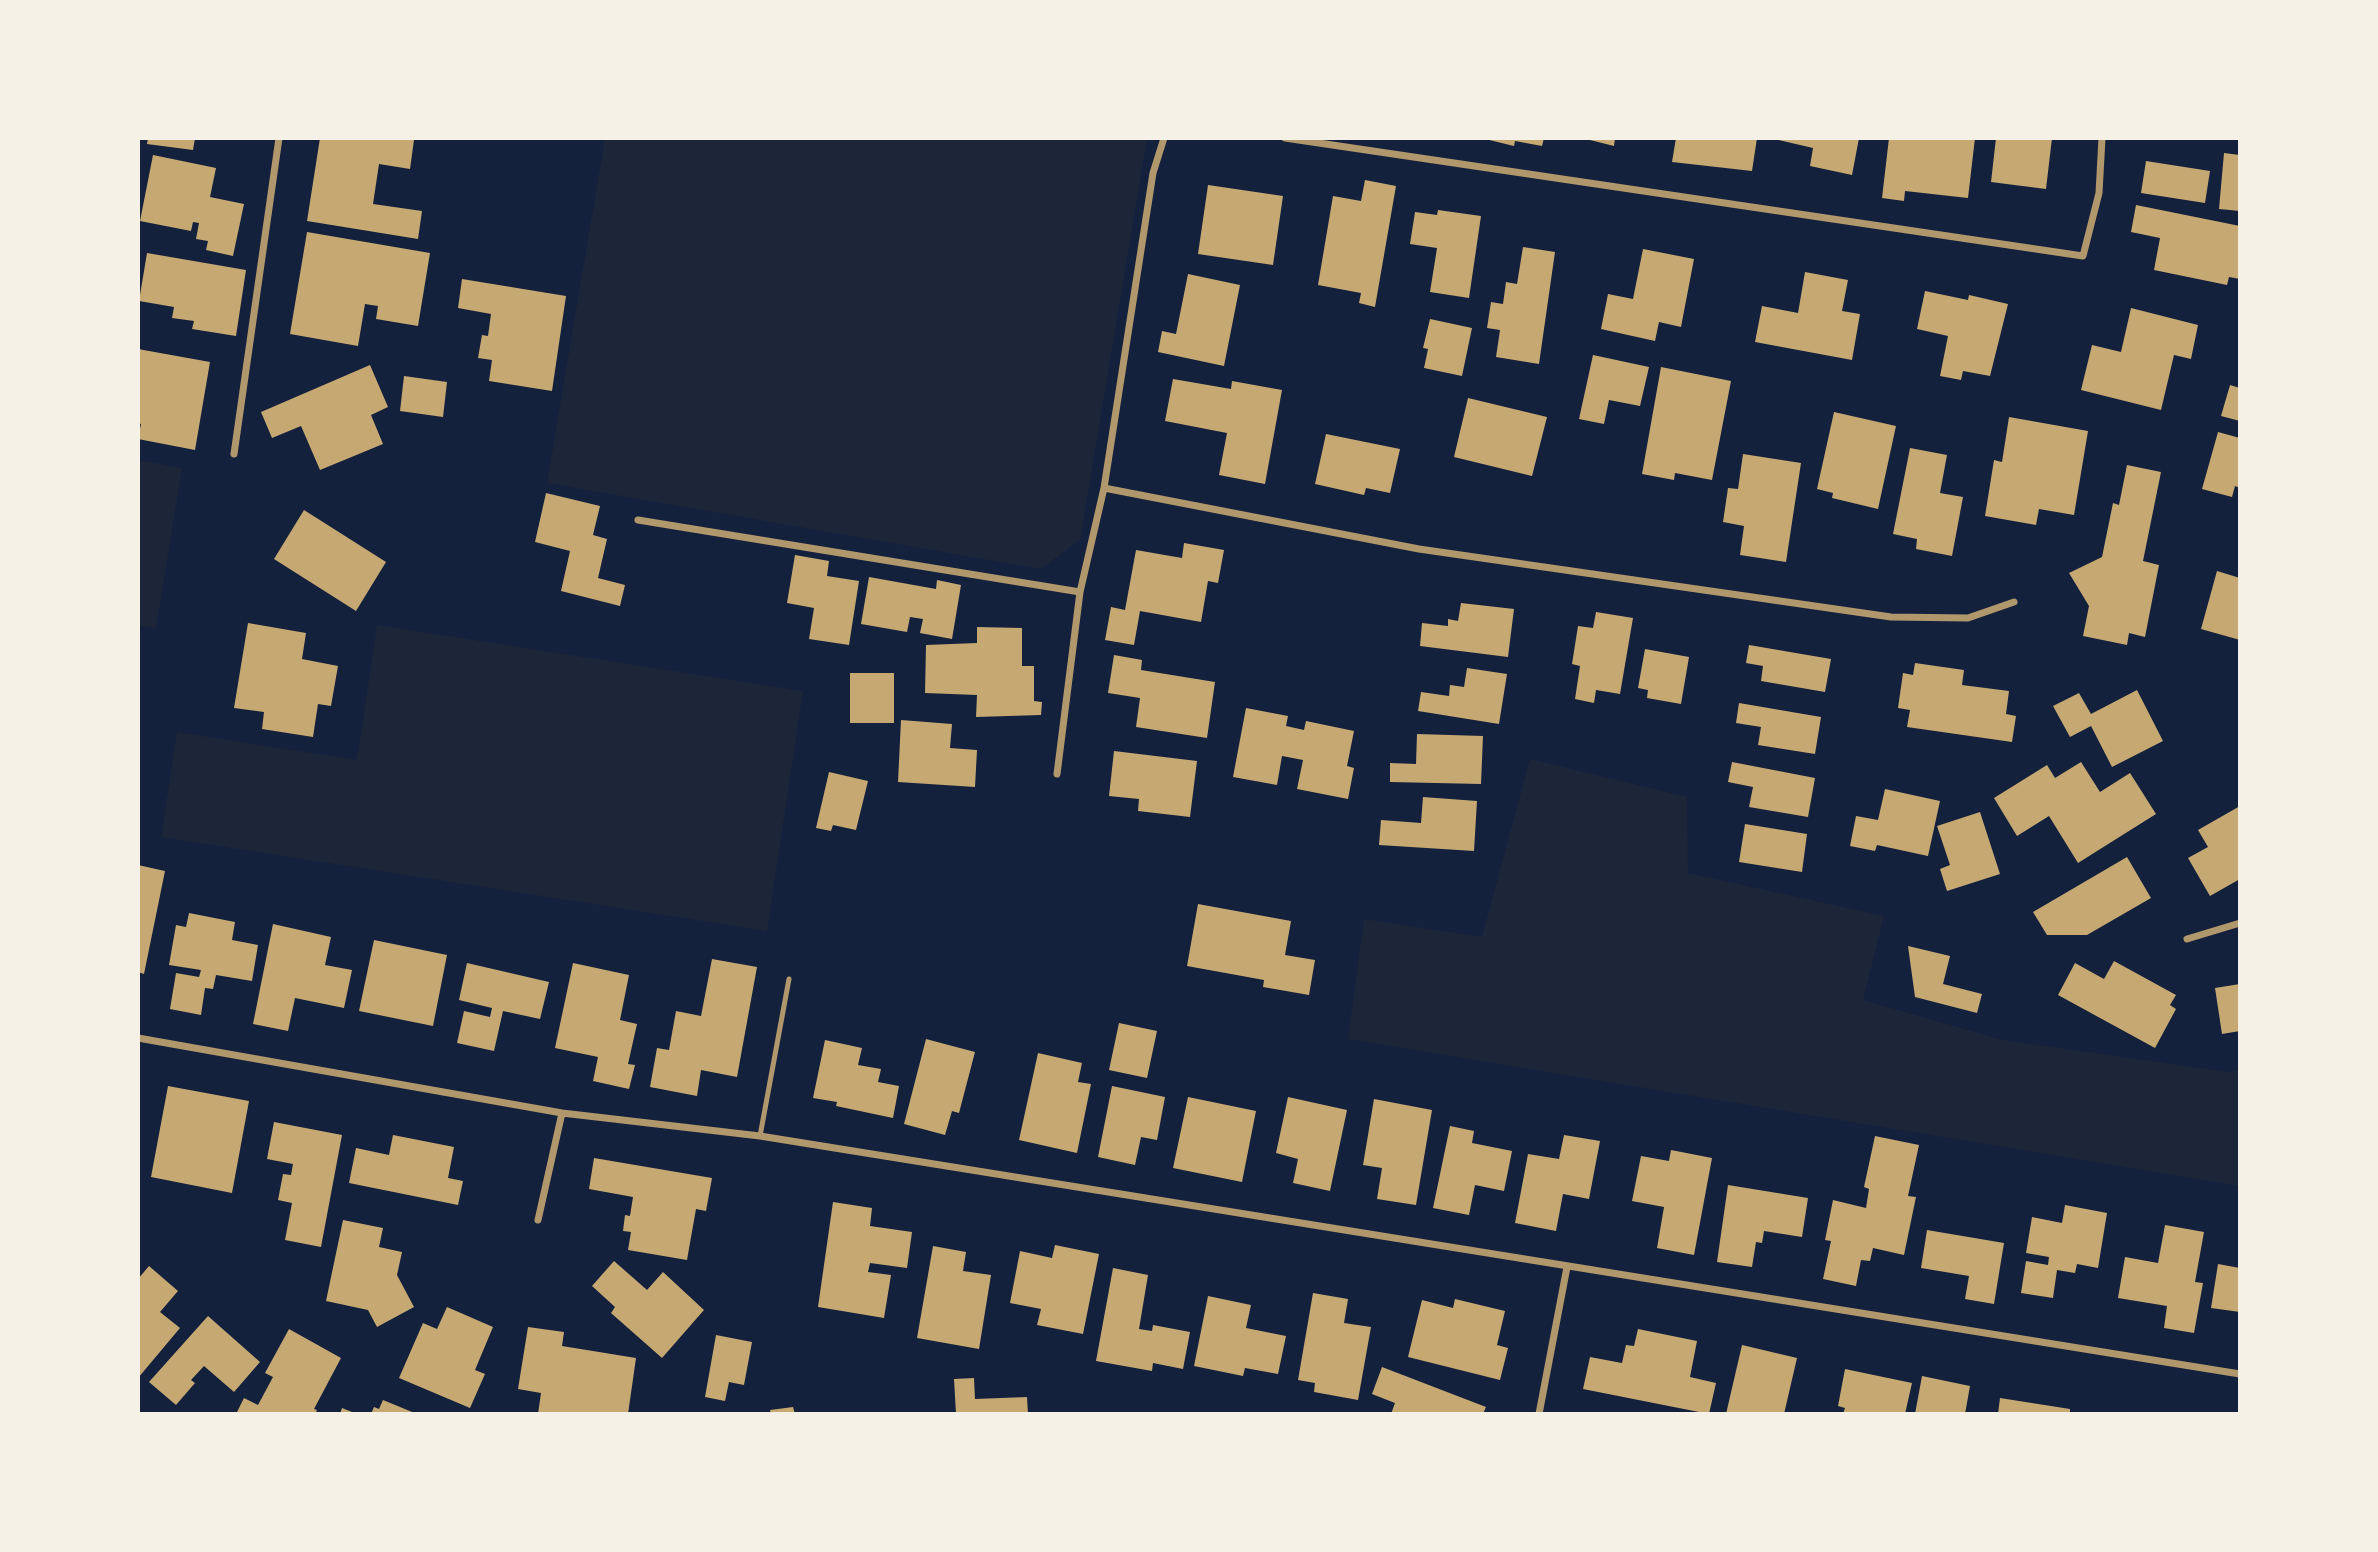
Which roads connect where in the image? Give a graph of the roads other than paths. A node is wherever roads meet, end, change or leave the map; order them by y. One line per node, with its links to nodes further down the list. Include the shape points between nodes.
1 (279, 138): 5 (street)
2 (1164, 138): 6 (street, via 1153,173)
3 (1285, 138): 4 (street, via 2083,256 2099,193)
4 (2102, 138)
5 (234, 454)
6 (1104, 488): 8 (street); 9 (street, via 1419,549 1891,617 1968,618)
7 (638, 520): 8 (street)
8 (1080, 592): 10 (street)
9 (2014, 603)
10 (1057, 774)
11 (2240, 923): 12 (street)
12 (2187, 939)
13 (789, 979): 16 (lane)
14 (138, 1038): 15 (street)
15 (562, 1113): 16 (street); 17 (street)
16 (760, 1136): 18 (street)
17 (538, 1220)
18 (1567, 1267): 19 (street); 20 (street)
19 (2240, 1374)
20 (1539, 1414)

